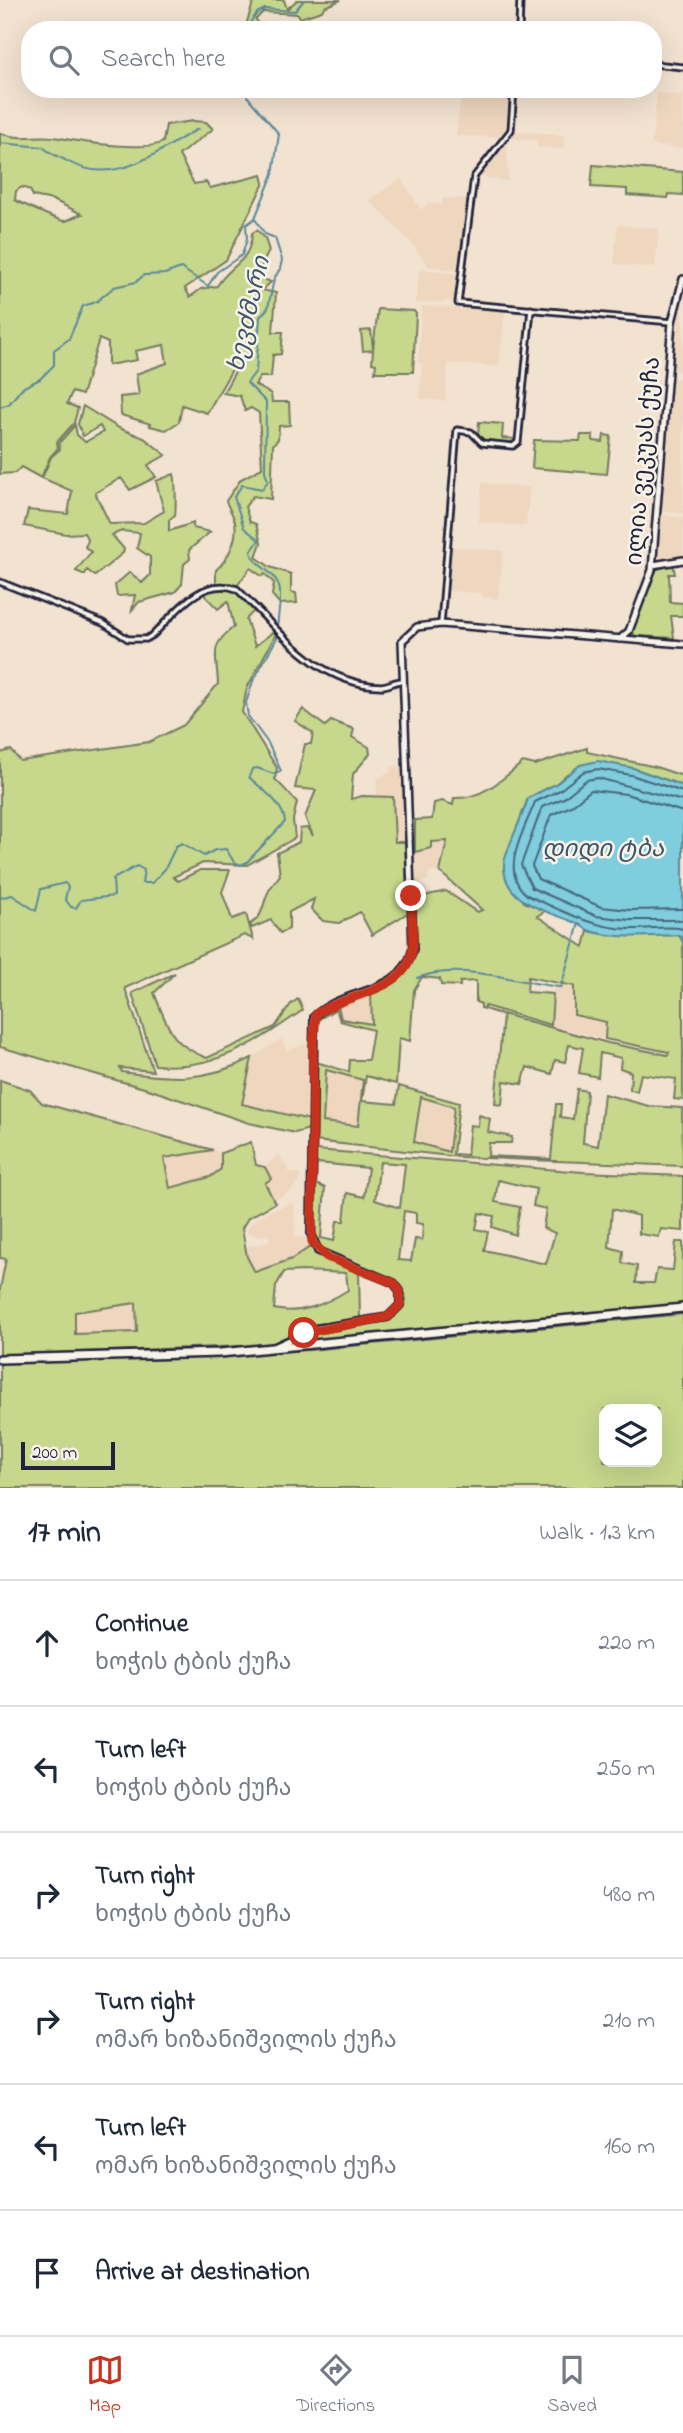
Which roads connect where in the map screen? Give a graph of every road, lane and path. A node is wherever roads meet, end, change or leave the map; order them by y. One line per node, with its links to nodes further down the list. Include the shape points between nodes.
1 (520, 0): 2 (street)
2 (519, 21)
3 (662, 65): 4 (street)
4 (683, 67)
5 (513, 98): 7 (street, via 511,130 474,177 458,303)
6 (683, 279): 8 (main road, ილია ვეკუას ქუჩა)
7 (531, 309): 8 (street); 12 (street, via 518,442 513,446 485,444 471,432 457,430)
8 (672, 321): 10 (main road, ილია ვეკუას ქუჩა)
9 (683, 560): 10 (main road)
10 (653, 565): 13 (main road, ილია ვეკუას ქუჩა)
11 (0, 582): 17 (street, via 103,623 128,639 153,635 202,589 228,586 237,589 288,643 333,675 370,685)
12 (441, 624): 14 (main road); 17 (main road, via 424,624 406,635 401,650)
13 (629, 631): 14 (main road); 15 (main road)
14 (620, 639): 15 (main road)
15 (635, 640): 16 (main road)
16 (683, 644)
17 (402, 681): 19 (main road, via 413,949 398,977 314,1017 312,1242 327,1257 394,1283 401,1298 396,1312 388,1317)
18 (683, 1308): 20 (highway)
19 (304, 1333): 20 (main road); 21 (main road)
20 (301, 1344): 21 (highway)
21 (273, 1348): 22 (highway)
22 (0, 1359)

